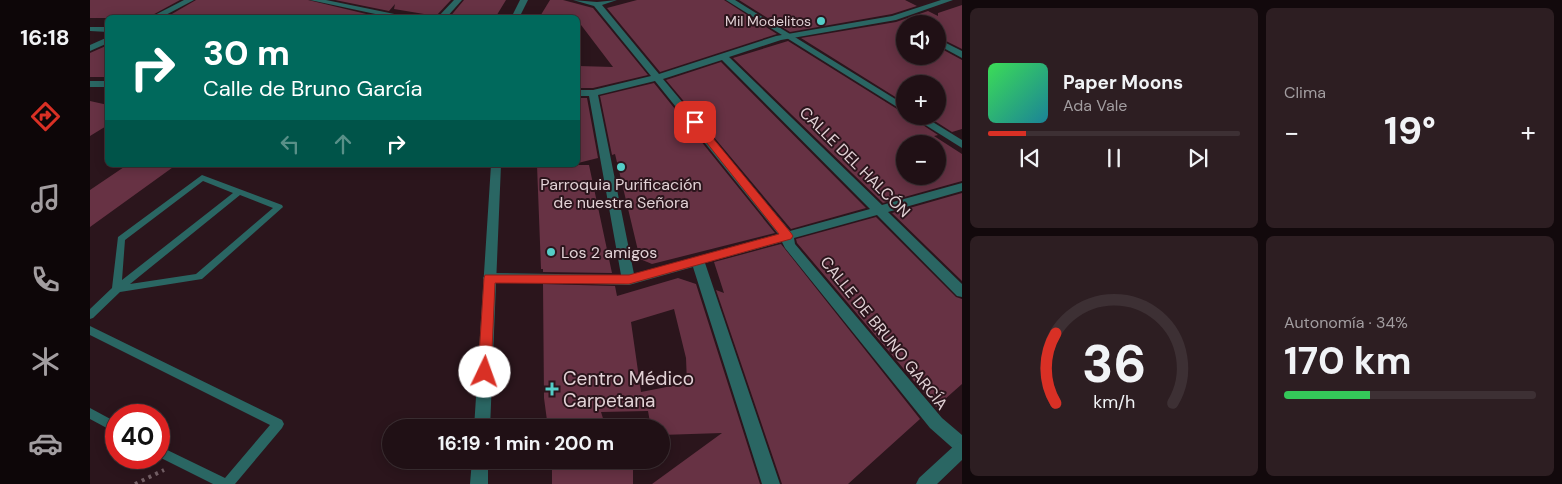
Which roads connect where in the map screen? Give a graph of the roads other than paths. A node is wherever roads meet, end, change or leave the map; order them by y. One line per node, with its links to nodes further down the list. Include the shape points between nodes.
1 (190, 0): 11 (street)
2 (314, 0): 10 (street)
3 (458, 0): 14 (street)
4 (524, 0): 15 (street)
5 (577, 0): 9 (street)
6 (613, 0): 9 (street)
7 (730, 0): 20 (street)
8 (949, 0): 16 (street)
9 (597, 4): 26 (street, CALLE DE BRUNO GARCÍA)
10 (361, 9): 12 (street); 13 (street)
11 (159, 15)
12 (356, 15)
13 (394, 15)
14 (444, 15)
15 (516, 15)
16 (893, 18): 17 (street); 20 (street)
17 (896, 20)
18 (90, 29): 19 (street)
19 (105, 30)
20 (790, 36): 25 (street); 31 (street)
21 (105, 41): 23 (street)
22 (946, 46): 24 (street)
23 (90, 48)
24 (962, 55)
25 (724, 57): 26 (street); 37 (street, CALLE DEL HALCÓN)
26 (659, 77): 30 (street); 38 (street, CALLE DE BRUNO GARCÍA)
27 (90, 84): 28 (street)
28 (105, 84)
29 (580, 92): 30 (street)
30 (593, 93): 41 (street)
31 (896, 103)
32 (930, 125): 33 (street)
33 (962, 146)
34 (496, 167): 40 (street)
35 (962, 187): 37 (street)
36 (239, 192): 42 (lane); 42 (lane, via 202,178 121,239); 42 (lane, via 279,207 199,277)
37 (880, 210): 38 (street); 43 (street, CALLE DEL HALCÓN)
38 (787, 236): 39 (street); 49 (street, CALLE DE BRUNO GARCÍA, via 789,245 936,423)
39 (698, 261): 41 (street); 54 (street)
40 (490, 278): 41 (street); 47 (street)
41 (629, 280)
42 (117, 289): 44 (lane)
43 (962, 292)
44 (90, 315)
45 (90, 330): 52 (lane, via 278,424)
46 (90, 413): 48 (lane)
47 (482, 419)
48 (105, 422)
49 (962, 448): 55 (street)
50 (170, 458): 52 (lane)
51 (480, 469): 53 (street)
52 (226, 484)
53 (479, 484)
54 (771, 484)
55 (925, 484)

